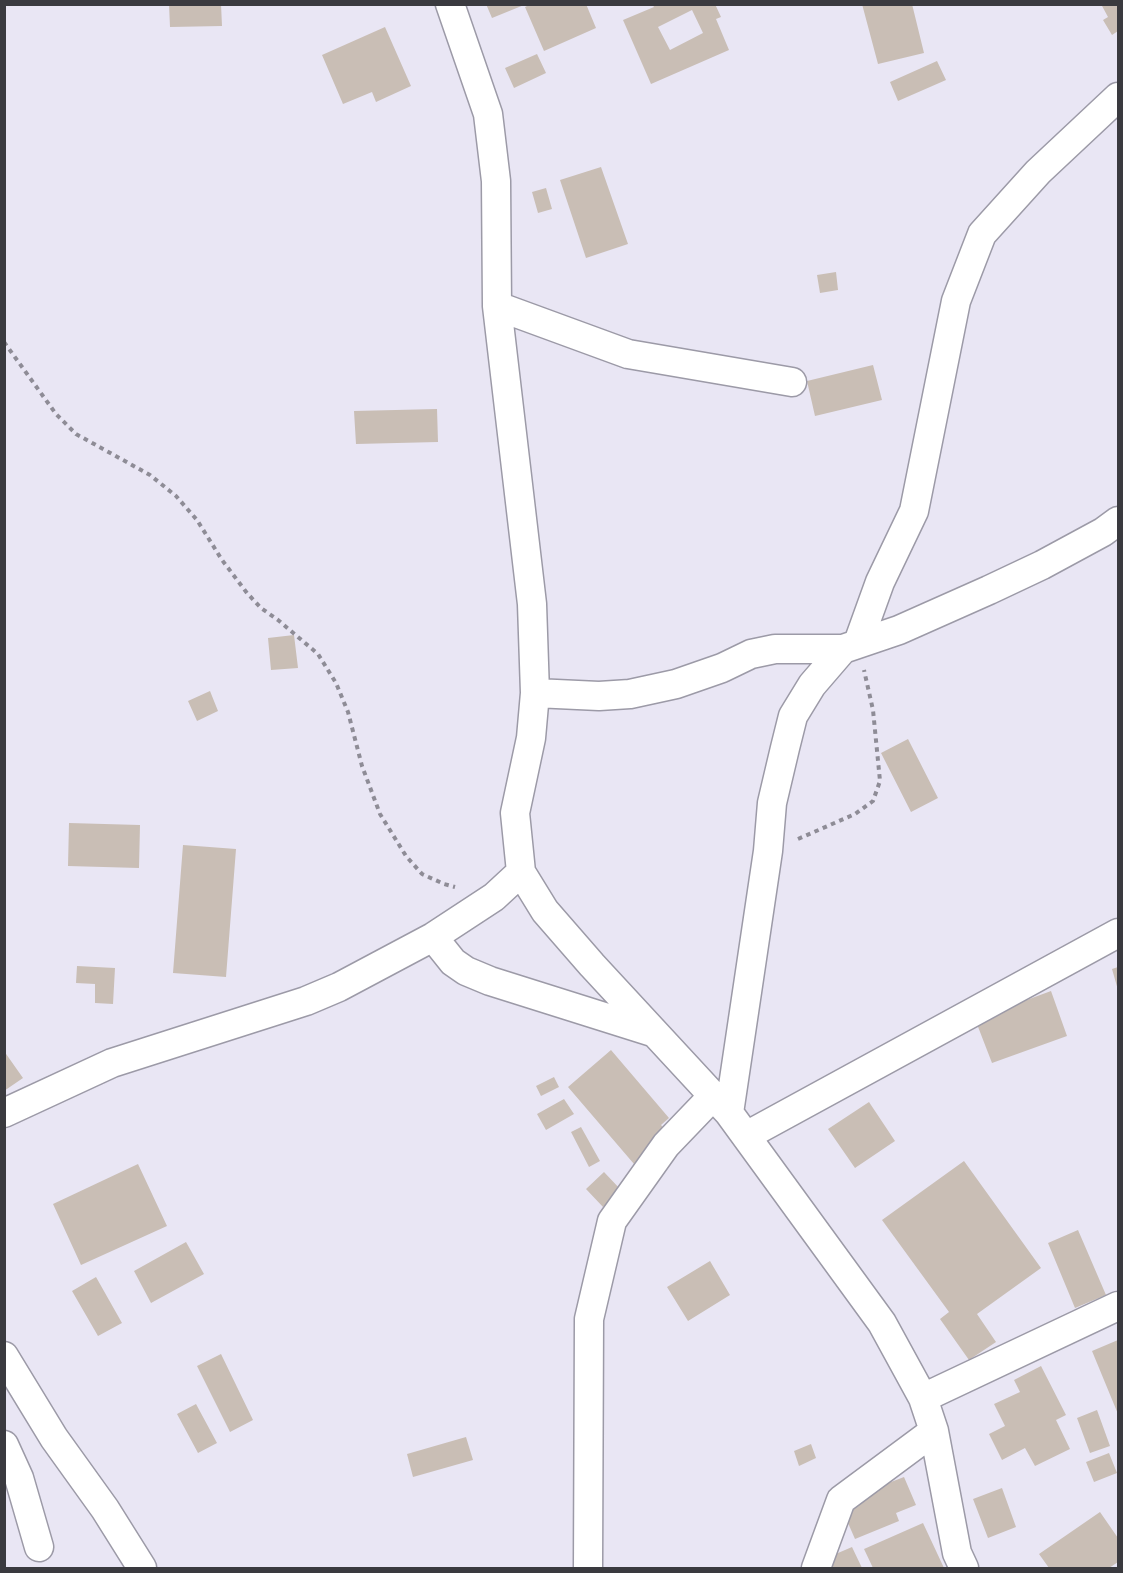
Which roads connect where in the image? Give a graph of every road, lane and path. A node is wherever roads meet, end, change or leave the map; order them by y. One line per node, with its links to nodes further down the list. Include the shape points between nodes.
1 (450, 4): 3 (street, via 488,114 496,181)
2 (1119, 97): 7 (street, via 1038,172 982,234 956,301 914,511)
3 (498, 306): 5 (street, via 628,354); 8 (street, via 532,604)
4 (4, 342): 11 (path, via 75,434 150,476 176,496 247,593 318,654 348,712 380,814 406,856 422,874)
5 (792, 382)
6 (1119, 521): 7 (street, via 989,590 899,630)
7 (851, 646): 8 (street, via 775,649 751,654 676,684 630,694); 9 (street, via 812,685 793,716 772,803); 9 (path, via 873,710 880,781 873,801 855,814)
8 (534, 693): 10 (street, via 531,738 515,813)
9 (768, 851): 15 (street)
10 (521, 872): 11 (street); 14 (street, via 545,911)
11 (494, 897): 13 (street)
12 (1119, 933): 17 (street)
13 (433, 937): 14 (street, via 466,972); 16 (street, via 306,1001 112,1063)
14 (654, 1032): 15 (street)
15 (722, 1104): 17 (street); 25 (street, via 666,1145 612,1221 589,1319)
16 (4, 1113)
17 (746, 1136): 20 (street, via 882,1323)
18 (1119, 1306): 20 (street)
19 (4, 1356): 24 (street)
20 (923, 1398): 21 (street)
21 (934, 1431): 26 (street, via 841,1500); 27 (street, via 957,1553)
22 (4, 1444): 23 (street, via 19,1478)
23 (39, 1547)
24 (142, 1569)
25 (588, 1569)
26 (816, 1569)
27 (964, 1569)

